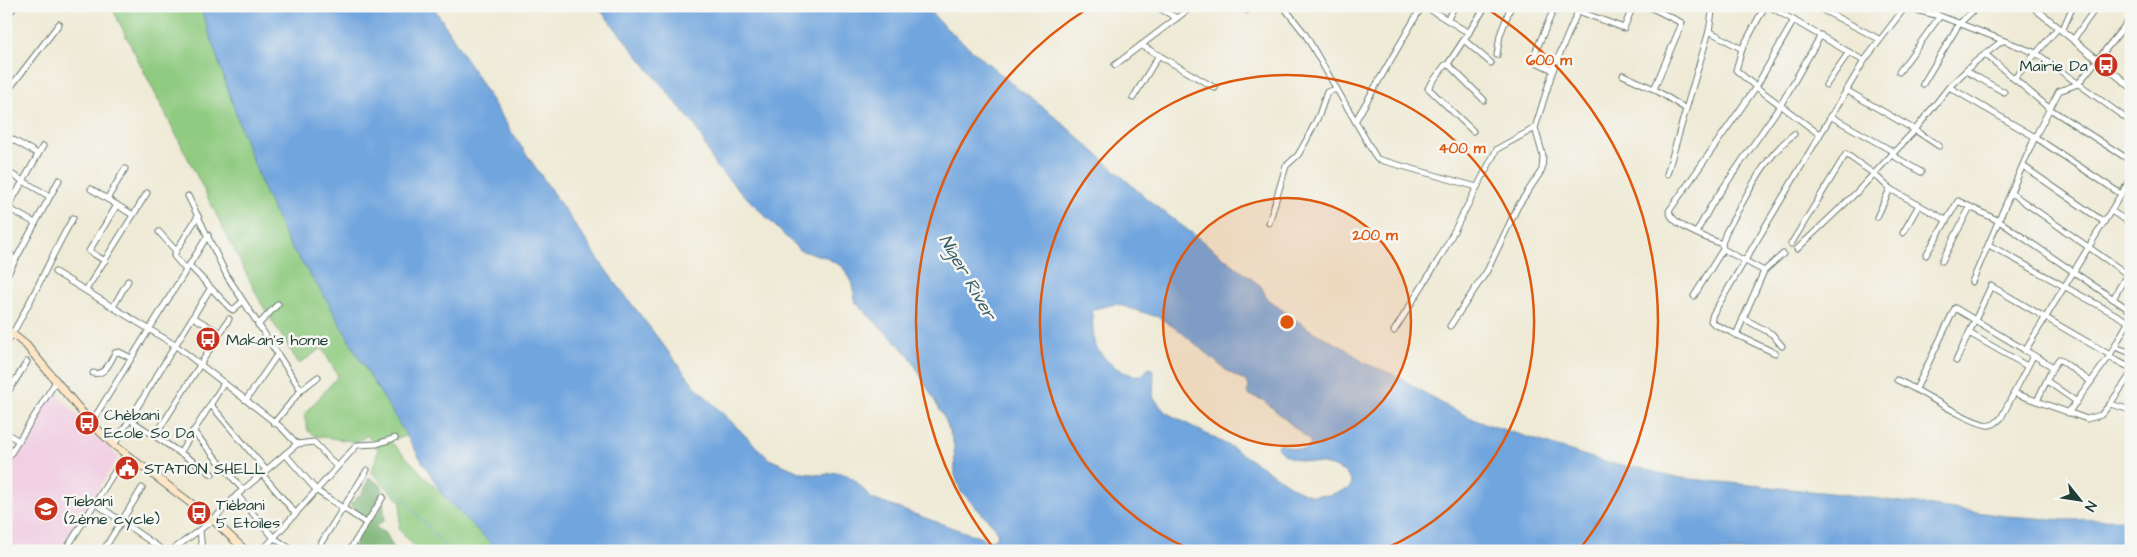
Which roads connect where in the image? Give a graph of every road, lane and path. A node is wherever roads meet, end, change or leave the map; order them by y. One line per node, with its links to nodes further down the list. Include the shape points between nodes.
1 (15, 6): 28 (street)
2 (1155, 6): 29 (street)
3 (1195, 6): 29 (street)
4 (1241, 6): 26 (street)
5 (1283, 6): 67 (street, via 1305,34)
6 (1423, 6): 31 (street); 78 (street)
7 (1455, 6): 31 (street)
8 (1486, 6): 37 (street)
9 (1511, 6): 48 (street, via 1500,35)
10 (1555, 6): 55 (street, via 1532,60)
11 (1634, 6): 24 (street, via 1624,28)
12 (1648, 6): 68 (street, via 1682,23)
13 (1713, 6): 36 (street)
14 (1767, 6): 32 (street); 44 (street)
15 (1816, 6): 39 (street)
16 (1899, 6): 22 (street)
17 (1938, 6): 27 (street)
18 (1977, 6): 34 (street)
19 (2073, 6): 35 (street)
20 (2097, 6): 41 (street)
21 (2127, 6): 25 (street)
22 (1906, 7): 27 (street); 39 (street)
23 (2035, 7): 35 (street)
24 (1579, 8): 55 (street)
25 (2131, 9)
26 (1247, 10)
27 (1938, 16): 34 (street); 57 (street)
28 (6, 17)
29 (1177, 18): 43 (street)
30 (2131, 18): 50 (street)
31 (1448, 20): 37 (street)
32 (1794, 20): 38 (street); 64 (street)
33 (59, 24): 71 (street)
34 (1959, 24): 42 (street); 60 (street)
35 (2060, 30): 41 (street); 47 (street)
36 (1709, 31): 44 (street); 75 (street)
37 (1469, 32): 40 (street)
38 (1821, 35): 45 (street); 74 (street)
39 (1880, 39): 51 (street)
40 (1464, 40): 52 (street); 54 (street)
41 (2073, 40): 50 (street)
42 (2002, 41): 46 (street); 47 (street)
43 (1141, 45): 49 (street); 53 (street)
44 (1742, 49): 64 (street, via 1736,70)
45 (1849, 52): 51 (street); 63 (street)
46 (1985, 54): 56 (street); 59 (street)
47 (2036, 54): 59 (street); 61 (street)
48 (1497, 55)
49 (1160, 56): 66 (street); 72 (street)
50 (2097, 60): 61 (street); 62 (street)
51 (1864, 61): 69 (street)
52 (1491, 63)
53 (1115, 64)
54 (1448, 64): 73 (street); 82 (street, via 1428,88)
55 (1553, 70): 80 (street)
56 (1966, 71): 65 (street); 70 (street)
57 (1899, 72)
58 (1623, 75): 68 (street)
59 (2014, 79): 76 (street)
60 (1923, 84)
61 (2078, 84): 76 (street, via 2060,91); 79 (street)
62 (2129, 84)
63 (1826, 85)
64 (1756, 87): 74 (street); 126 (street, via 1669,211 1670,216)
65 (1949, 87): 81 (street); 86 (street)
66 (1214, 88)
67 (1337, 89): 78 (street); 123 (street, via 1327,92 1306,141 1286,166)
68 (1654, 89): 75 (street)
69 (1846, 90): 77 (street); 81 (street)
70 (2004, 92)
71 (6, 93)
72 (1133, 98)
73 (1484, 100)
74 (1780, 106): 84 (street); 126 (street, via 1712,204)
75 (1686, 109): 96 (street)
76 (2050, 109): 86 (street); 91 (street)
77 (1830, 116): 84 (street); 89 (street)
78 (1356, 120): 101 (street, via 1377,159)
79 (2131, 122)
80 (1535, 128): 101 (street, via 1497,149); 167 (street, via 1543,156 1542,170 1518,206 1487,271)
81 (1915, 130): 88 (street); 89 (street)
82 (1473, 131)
83 (1794, 134): 132 (street, via 1766,162 1726,232)
84 (1819, 134): 138 (street)
85 (8, 137): 90 (street)
86 (2035, 137): 92 (street); 106 (street)
87 (43, 146): 90 (street)
88 (1939, 146)
89 (1893, 153): 95 (street); 97 (street)
90 (38, 154): 100 (street)
91 (2131, 161)
92 (2023, 166): 105 (street); 121 (street)
93 (125, 169): 109 (street)
94 (6, 171): 100 (street)
95 (1921, 172)
96 (1667, 174)
97 (1874, 174): 103 (street); 129 (street, via 1848,155 1843,156); 134 (street)
98 (2131, 178): 106 (street)
99 (58, 180): 107 (street)
100 (23, 181): 107 (street); 113 (street)
101 (1477, 187): 170 (street, via 1441,256)
102 (91, 189): 109 (street)
103 (1890, 189): 111 (street); 117 (street)
104 (147, 193): 115 (street)
105 (2011, 193): 120 (street); 133 (street)
106 (2121, 194): 114 (street)
107 (49, 196): 122 (street)
108 (188, 196): 116 (street)
109 (106, 199): 110 (street)
110 (117, 205): 115 (street); 140 (street, via 89,251)
111 (1919, 205): 119 (street); 127 (street)
112 (1970, 207): 119 (street, via 1958,201); 120 (street); 141 (street)
113 (7, 209): 122 (street)
114 (2111, 211): 121 (street); 124 (street)
115 (133, 215): 140 (street)
116 (198, 216): 128 (street); 135 (street)
117 (1877, 217)
118 (73, 218): 169 (street)
119 (1946, 220): 137 (street)
120 (1999, 221): 131 (street); 146 (street)
121 (2104, 222): 133 (street)
122 (35, 223): 139 (street)
123 (1269, 223)
124 (2131, 223)
125 (159, 232): 135 (street)
126 (1696, 233): 132 (street)
127 (1903, 233)
128 (208, 235): 143 (street); 156 (street)
129 (1791, 244)
130 (6, 245): 139 (street)
131 (1988, 245): 150 (street); 151 (street)
132 (1723, 247): 138 (street); 154 (street)
133 (2088, 248): 146 (street); 147 (street)
134 (1796, 249)
135 (176, 251): 143 (street, via 174,256)
136 (1783, 254): 144 (street)
137 (1926, 255)
138 (1746, 260): 144 (street); 173 (street, via 1711,321)
139 (14, 261): 148 (street)
140 (105, 261): 153 (street)
141 (1942, 261)
142 (2131, 266): 147 (street)
143 (188, 267): 152 (street); 168 (street)
144 (1764, 271): 162 (street)
145 (55, 272): 153 (street)
146 (2074, 272): 151 (street); 155 (street)
147 (2127, 274): 155 (street)
148 (6, 278)
149 (128, 281): 158 (street)
150 (1972, 282)
151 (2064, 287): 163 (street); 165 (street)
152 (210, 289): 156 (street, via 233,310); 160 (street)
153 (86, 290): 158 (street)
154 (1694, 296)
155 (2113, 299): 159 (street)
156 (243, 301): 166 (street)
157 (278, 304): 166 (street)
158 (113, 306): 168 (street)
159 (2131, 311)
160 (193, 317): 171 (street); 175 (street)
161 (229, 318): 171 (street)
162 (1743, 318): 173 (street); 176 (street, via 1772,334)
163 (2046, 318): 164 (street, via 1990,286); 178 (street); 183 (street)
164 (1975, 321): 172 (street); 178 (street); 199 (street, via 1955,308)
165 (2130, 321): 177 (street)
166 (258, 325): 181 (street)
167 (1450, 326)
168 (149, 329): 175 (street); 184 (street)
169 (10, 331): 174 (street); 197 (main road, via 26,345)
170 (1394, 331)
171 (220, 333): 187 (street)
172 (1969, 333): 185 (street); 188 (street)
173 (1736, 334): 180 (street)
174 (6, 344)
175 (175, 345): 187 (street); 210 (street)
176 (1782, 346)
177 (2114, 347): 179 (street); 183 (street)
178 (2025, 351): 182 (street)
179 (2131, 353)
180 (1775, 354)
181 (277, 355): 200 (street); 203 (street)
182 (2032, 356): 188 (street); 189 (street)
183 (2110, 356): 190 (street); 196 (street)
184 (131, 358): 191 (street, via 115,353 103,372); 211 (street)
185 (1956, 361)
186 (27, 362): 202 (street)
187 (200, 364): 198 (street); 215 (street)
188 (2027, 366): 201 (street)
189 (2053, 367): 195 (street); 196 (street, via 2059,359)
190 (2131, 368)
191 (93, 373)
192 (2131, 374): 206 (street)
193 (318, 377): 200 (street)
194 (1897, 380): 199 (street)
195 (2047, 381): 204 (street); 205 (street)
196 (2091, 382): 205 (street)
197 (55, 383): 211 (main road); 217 (street)
198 (224, 383): 203 (street); 207 (street)
199 (1916, 389): 201 (street, via 1988,425 2000,418)
200 (301, 390): 212 (street)
201 (2014, 393): 204 (street)
202 (6, 395)
203 (246, 400): 212 (street)
204 (2037, 401): 209 (street)
205 (2077, 402): 209 (street)
206 (2110, 404): 208 (street); 209 (street, via 2100,415 2087,419)
207 (210, 405): 213 (street); 225 (street)
208 (2131, 410)
209 (2068, 414)
210 (130, 419): 215 (street); 219 (street)
211 (91, 423): 219 (main road)
212 (274, 423): 218 (street)
213 (194, 432): 220 (street); 230 (street)
214 (6, 433): 217 (street)
215 (155, 436): 220 (street)
216 (395, 438): 224 (street, via 377,444 357,445)
217 (19, 441): 223 (street)
218 (297, 444): 221 (street); 224 (street, via 314,442)
219 (114, 445): 222 (main road)
220 (180, 453): 227 (street)
221 (285, 454): 225 (street); 231 (street)
222 (125, 455): 234 (street); 238 (main road)
223 (6, 461)
224 (337, 467): 231 (street)
225 (266, 470): 228 (street)
226 (367, 470): 235 (street)
227 (212, 474)
228 (262, 474): 230 (street); 236 (street)
229 (142, 488): 237 (street)
230 (243, 490): 232 (street)
231 (317, 491): 235 (street); 236 (street)
232 (237, 495): 238 (street); 241 (street)
233 (383, 497): 239 (street)
234 (95, 503): 237 (street); 242 (street)
235 (343, 508): 239 (street); 250 (street)
236 (296, 514): 241 (street)
237 (122, 520): 243 (street); 244 (street)
238 (213, 520): 240 (street); 247 (main road)
239 (366, 523): 251 (street)
240 (200, 530): 245 (street); 246 (street)
241 (274, 538): 248 (street); 249 (street)
242 (65, 551)
243 (103, 551)
244 (164, 551)
245 (171, 551)
246 (202, 551)
247 (246, 551)
248 (262, 551)
249 (294, 551)
250 (316, 551)
251 (349, 551)

